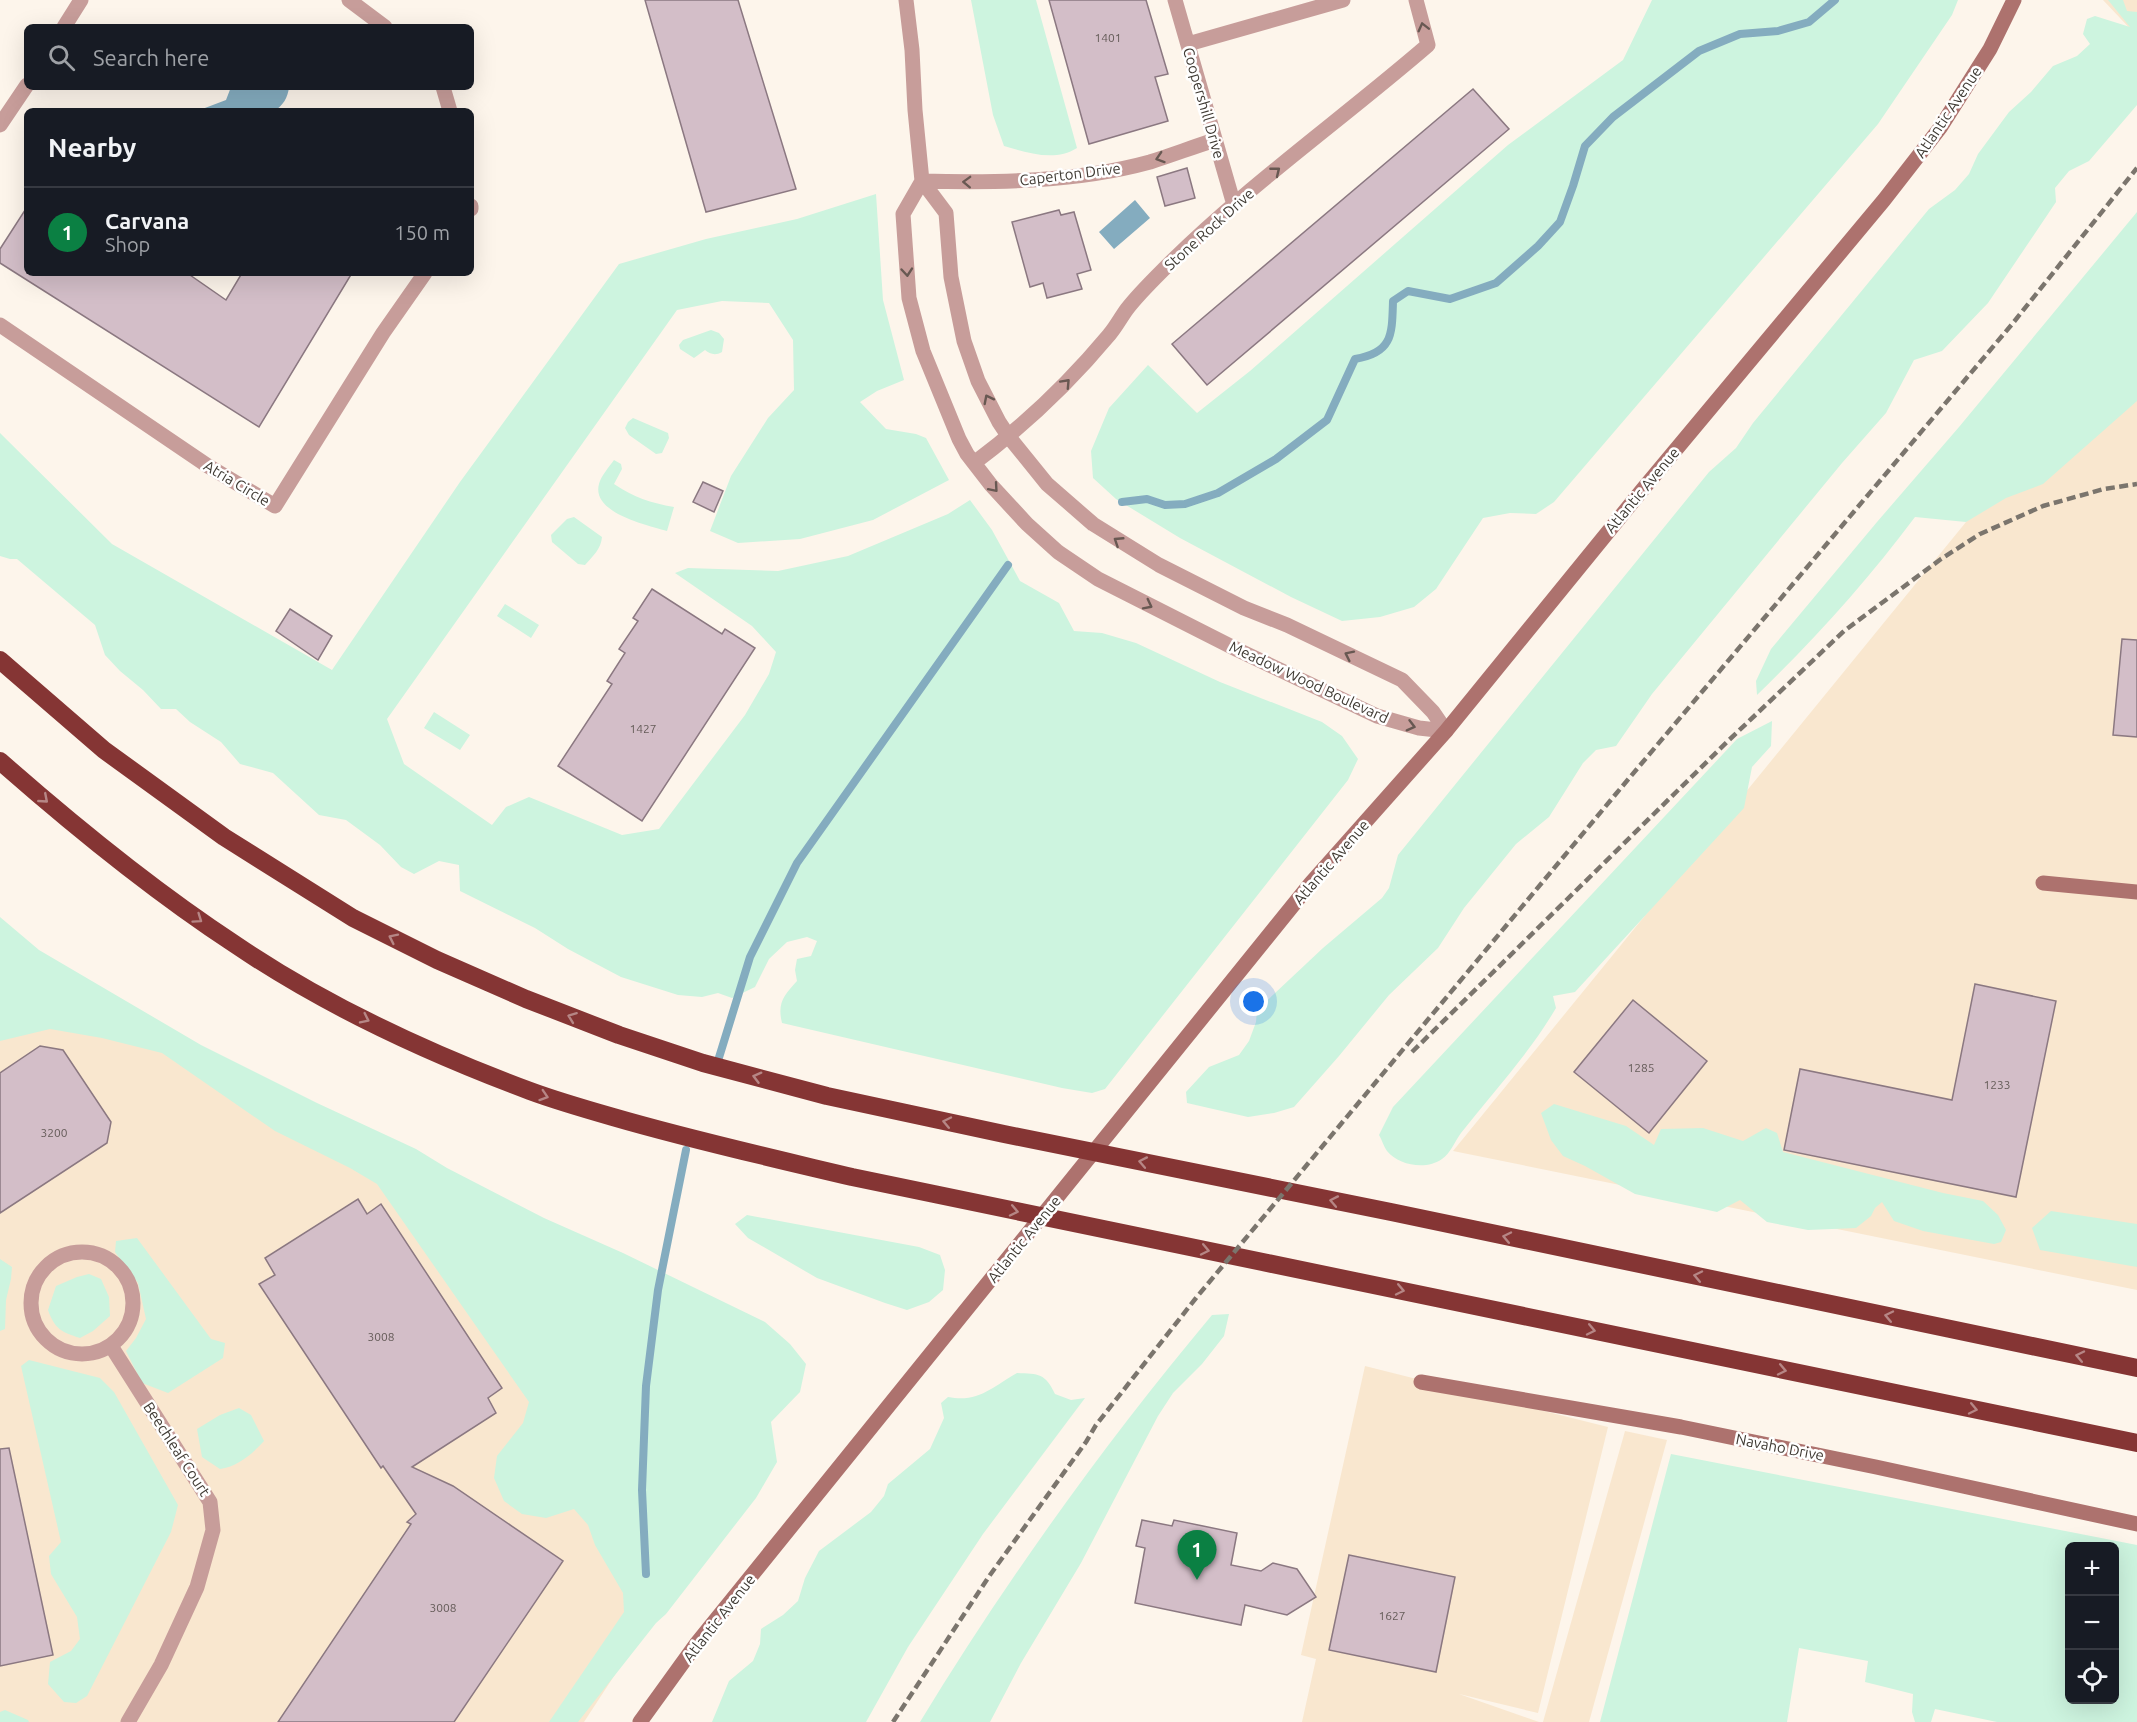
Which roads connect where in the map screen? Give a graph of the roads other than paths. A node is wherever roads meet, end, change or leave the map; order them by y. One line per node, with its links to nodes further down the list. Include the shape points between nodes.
1 (81, 0): 8 (street)
2 (351, 0): 9 (street)
3 (906, 0): 16 (street)
4 (1175, 0): 10 (street, Coopershill Drive)
5 (1343, 0): 10 (street)
6 (1416, 0): 17 (street, Stone Rock Drive, one-way to 6, via 1428,45)
7 (2014, 0): 23 (main road, Atlantic Avenue, via 1990,49 1920,154)
8 (66, 24)
9 (381, 24)
10 (1188, 44): 15 (street, Coopershill Drive)
11 (24, 89): 14 (street)
12 (444, 90): 13 (street)
13 (449, 108)
14 (0, 125)
15 (1215, 140): 16 (street, Caperton Drive, one-way to 16, via 1149,162 1100,172 984,183); 17 (street, Coopershill Drive)
16 (922, 181): 20 (street, one-way to 16, via 978,381 964,341 951,277 946,213); 21 (street, Meadow Wood Boulevard, one-way to 21, via 903,214 909,298 922,351 958,439)
17 (1234, 205): 20 (street, Stone Rock Drive, one-way to 17, via 1065,385 1161,272)
18 (423, 276): 19 (street, Atria Circle, via 275,506 208,466)
19 (0, 325)
20 (1009, 436): 21 (street, Stone Rock Drive); 23 (street, one-way to 20, via 1402,680 1244,608 1092,524 1047,484)
21 (974, 463): 23 (street, Meadow Wood Boulevard, one-way to 23, via 1027,524 1098,579 1377,716)
22 (0, 660): 28 (highway, one-way to 22, via 1004,1134 703,1063 526,999 353,918 224,837 104,750)
23 (1446, 731): 33 (main road, Atlantic Avenue, via 1311,883 697,1643)
24 (0, 761): 30 (highway, one-way to 30, via 121,864 237,946 327,1000 445,1057 531,1092 669,1133 852,1177)
25 (2043, 883): 26 (main road)
26 (2137, 892)
27 (111, 1346): 27 (street, via 125,1332 133,1313 133,1293 125,1274 111,1260 92,1252 72,1252 53,1260 39,1274 31,1293 31,1313 39,1332 53,1346 72,1354 92,1354); 32 (street, Beechleaf Court, via 210,1502 213,1530 197,1587 161,1665)
28 (2137, 1368)
29 (1421, 1382): 31 (main road, Navaho Drive, via 1681,1427)
30 (2137, 1443)
31 (2137, 1524)
32 (128, 1722)
33 (640, 1722)

